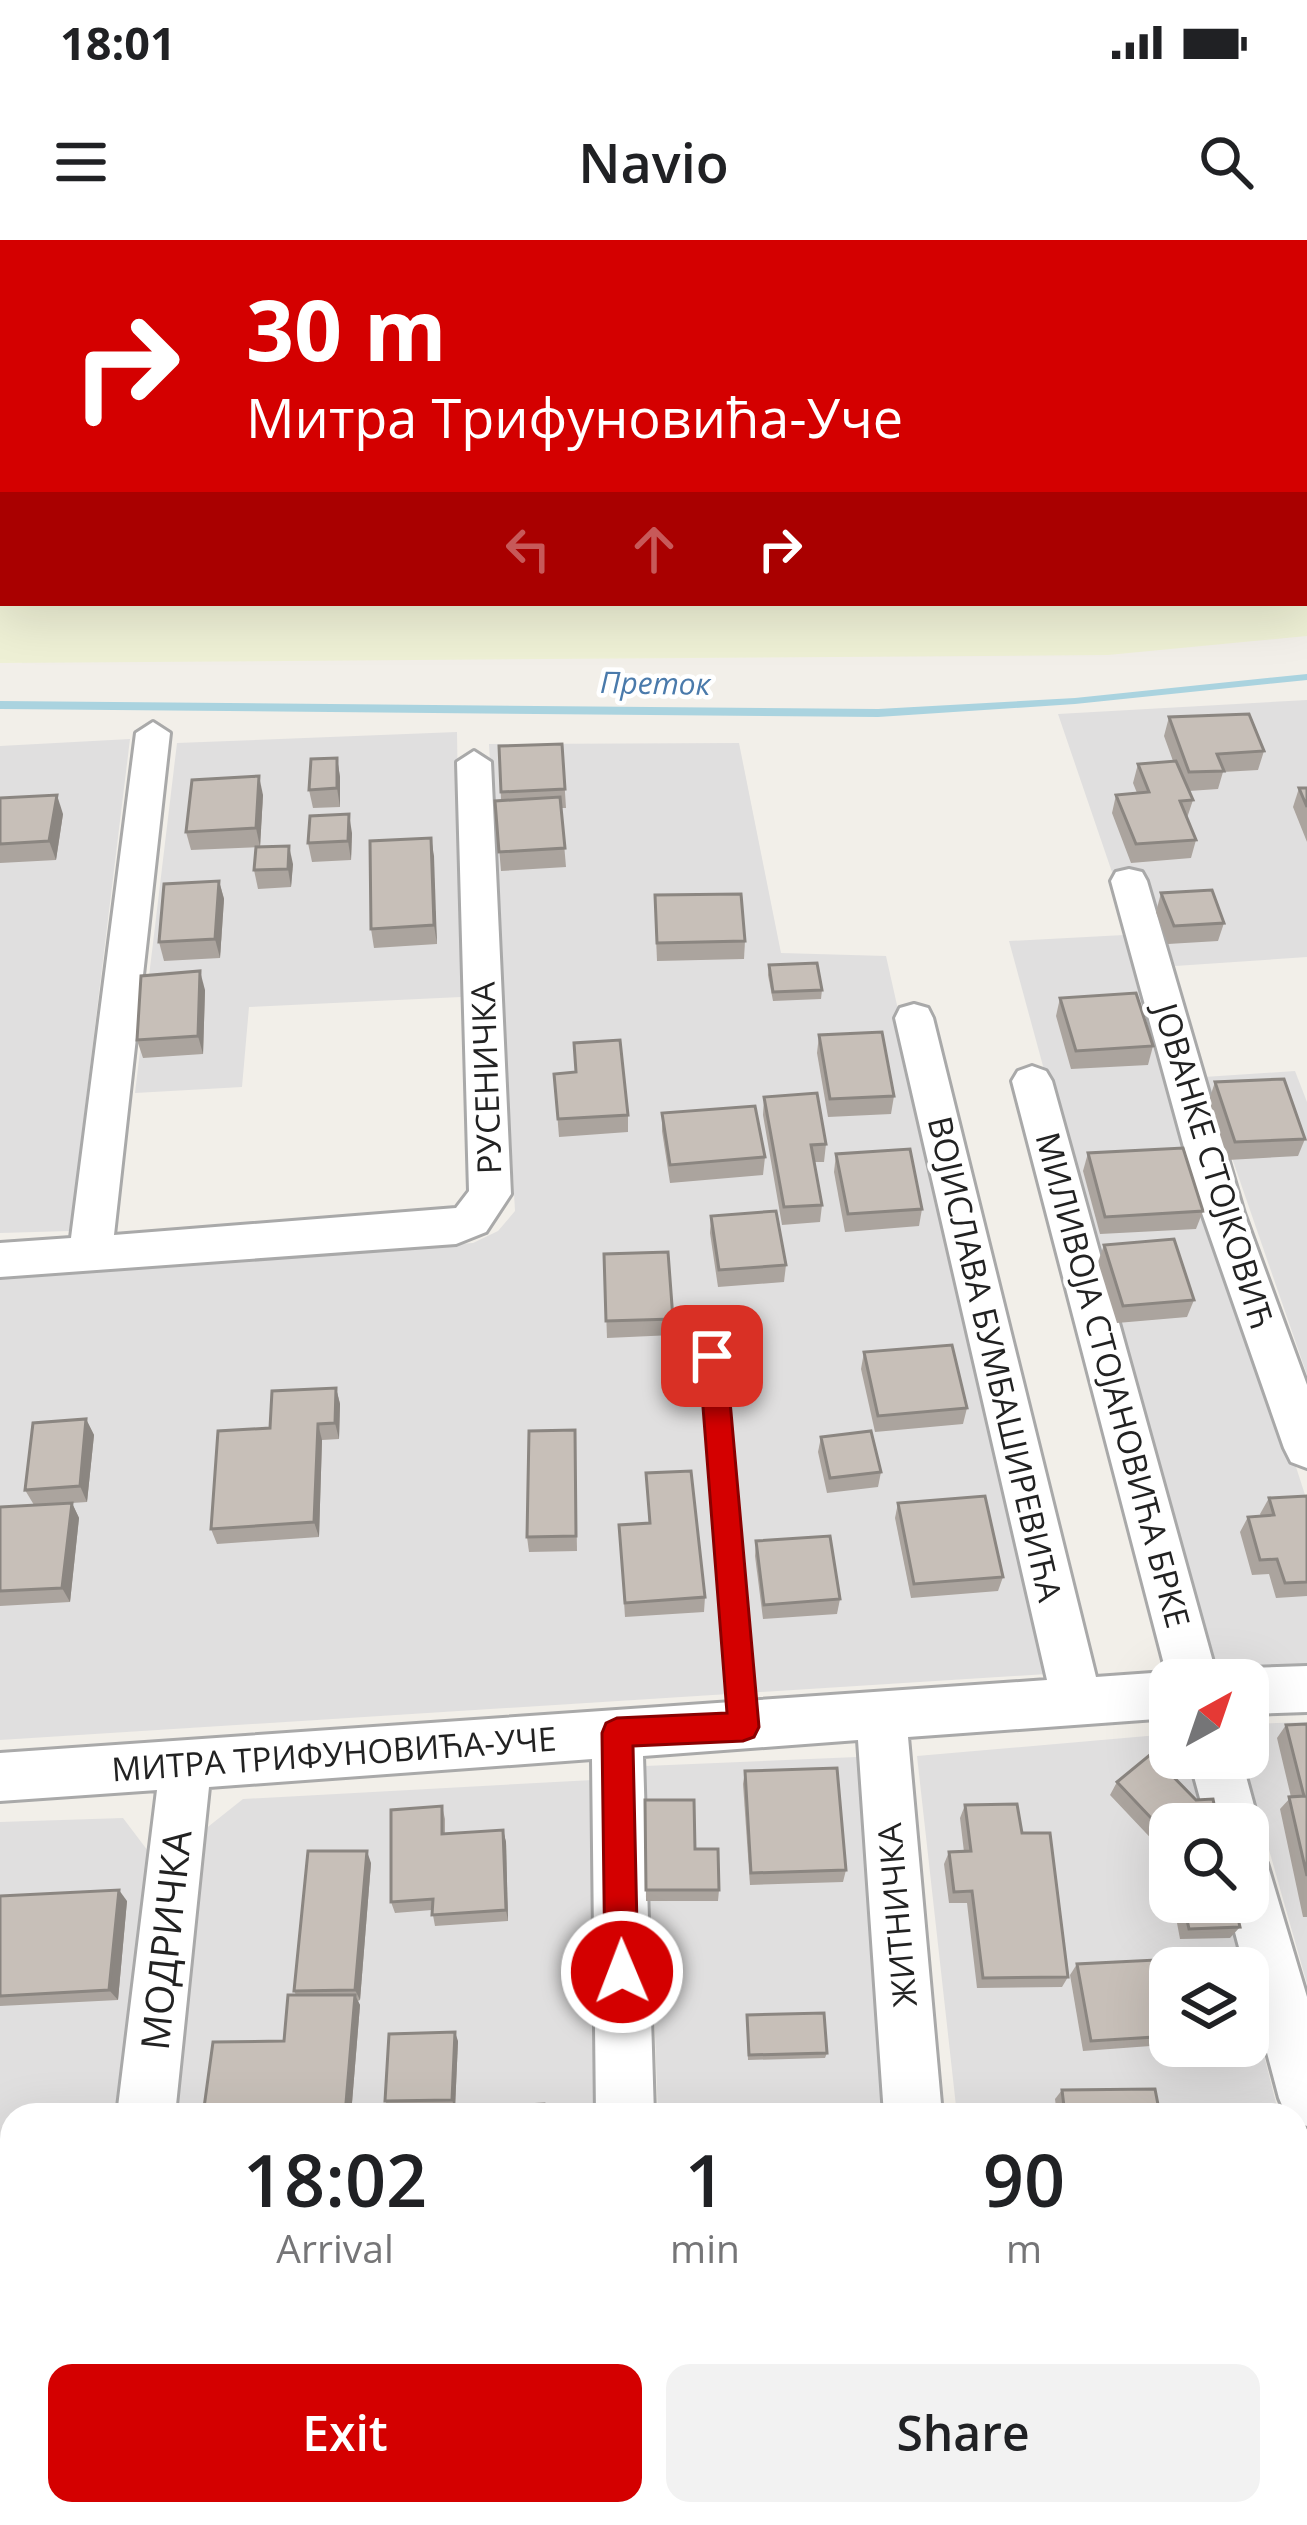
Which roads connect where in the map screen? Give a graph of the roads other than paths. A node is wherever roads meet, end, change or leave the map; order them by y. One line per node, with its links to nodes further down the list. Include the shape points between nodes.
1 (153, 734): 6 (street)
2 (473, 762): 6 (street, РУСЕНИЧКА, via 490,1194 483,1207 456,1227)
3 (1129, 881): 9 (street, ЈОВАНКЕ СТОЈКОВИЋ, via 1223,1213)
4 (914, 1018): 14 (street, ВОЈИСЛАВА БУМБАШИРЕВИЋА)
5 (1032, 1081): 10 (street, МИЛИВОЈА СТОЈАНОВИЋА БРКЕ)
6 (90, 1257): 7 (street, РУСЕНИЧКА)
7 (0, 1261)
8 (712, 1356): 16 (lane)
9 (1307, 1448)
10 (1187, 1659)
11 (1307, 1689): 12 (street)
12 (1269, 1690)
13 (1149, 1696): 14 (street, МИТРА ТРИФУНОВИЋА-УЧЕ)
14 (1076, 1700): 15 (street, МИТРА ТРИФУНОВИЋА-УЧЕ)
15 (881, 1715): 16 (street, МИТРА ТРИФУНОВИЋА-УЧЕ); 24 (street, ЖИТНИЧКА)
16 (743, 1727): 17 (street, МИТРА ТРИФУНОВИЋА-УЧЕ)
17 (617, 1733): 18 (street, МИТРА ТРИФУНОВИЋА-УЧЕ); 23 (street)
18 (186, 1766): 19 (street, МИТРА ТРИФУНОВИЋА-УЧЕ); 22 (street, МОДРИЧКА)
19 (0, 1777)
20 (1259, 1923): 21 (street)
21 (1307, 2098)
22 (147, 2103)
23 (625, 2103)
24 (912, 2103)

